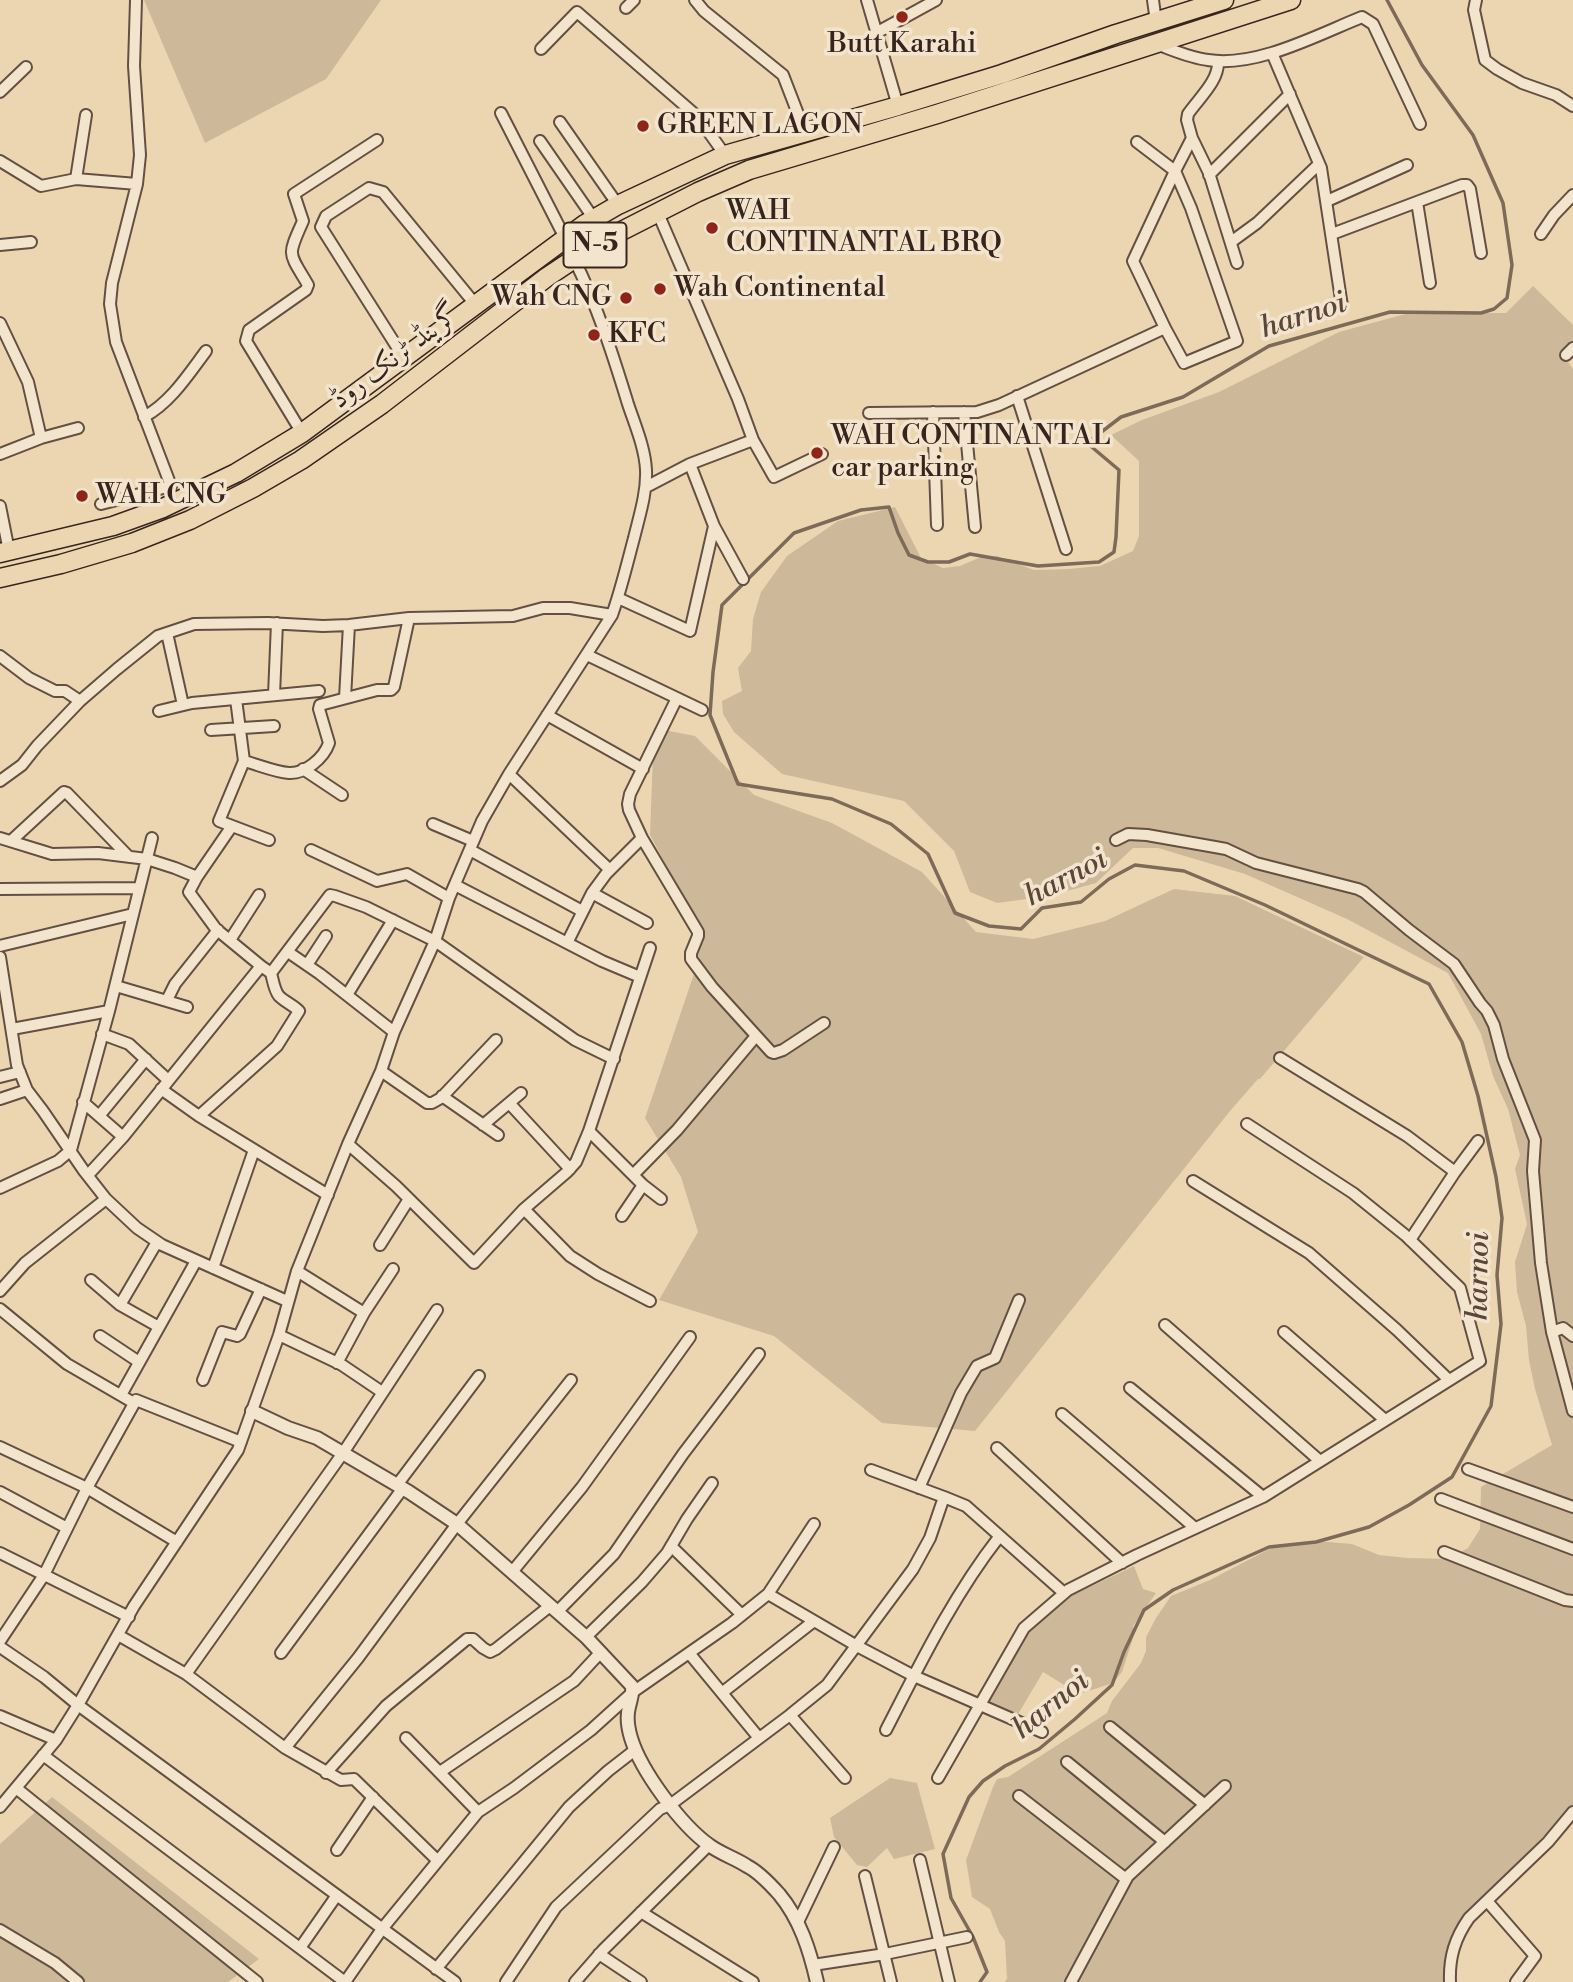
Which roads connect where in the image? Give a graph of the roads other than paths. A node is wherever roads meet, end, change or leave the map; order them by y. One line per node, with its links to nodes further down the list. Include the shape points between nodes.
1 (136, 0): 39 (street)
2 (575, 0): 11 (street)
3 (695, 0): 27 (street, via 783,75)
4 (867, 0): 13 (street)
5 (936, 0): 10 (street)
6 (1153, 0): 12 (street)
7 (1223, 0): 12 (highway, گرینڈ ٹرنک روڈ / N-5)
8 (1291, 0): 14 (highway, گرینڈ ٹرنک روڈ / N-5)
9 (1476, 0): 22 (street, via 1485,60)
10 (920, 4): 13 (street)
11 (577, 12): 15 (street); 32 (street, via 698,117)
12 (1156, 22): 21 (highway, گرینڈ ٹرنک روڈ / N-5)
13 (876, 33): 21 (street)
14 (1154, 43): 17 (street); 44 (highway, گرینڈ ٹرنک روڈ / N-5, via 749,170)
15 (541, 49)
16 (1272, 53): 17 (street); 20 (street); 26 (street, via 1362,17 1368,19)
17 (1218, 61): 28 (street, via 1215,77 1188,114)
18 (26, 66): 19 (street)
19 (0, 92)
20 (1290, 94): 34 (street); 37 (street)
21 (898, 106): 27 (highway, گرینڈ ٹرنک روڈ / N-5)
22 (1573, 106)
23 (501, 113): 48 (street)
24 (86, 115): 38 (street)
25 (560, 122): 43 (street)
26 (1420, 124)
27 (806, 132): 32 (highway, گرینڈ ٹرنک روڈ / N-5)
28 (1192, 138): 36 (street); 37 (street)
29 (377, 140): 69 (street, via 294,194 303,221 291,256 308,285 248,330 246,341)
30 (540, 141): 45 (street)
31 (1137, 142): 36 (street)
32 (725, 155): 43 (highway, گرینڈ ٹرنک روڈ / N-5)
33 (0, 161): 38 (street, via 41,186)
34 (1319, 164): 41 (street); 51 (street)
35 (1407, 165): 41 (street)
36 (1175, 171): 60 (street, via 1133,261); 60 (street, via 1237,341 1184,363)
37 (1209, 175): 51 (street)
38 (76, 179): 39 (street)
39 (137, 184): 67 (street, via 110,304 116,342)
40 (1573, 195): 47 (street)
41 (1327, 201): 46 (street)
42 (1417, 202): 46 (street); 53 (street, via 1467,185); 56 (street)
43 (618, 205): 45 (highway, گرینڈ ٹرنک روڈ / N-5)
44 (657, 211): 50 (highway, گرینڈ ٹرنک روڈ / N-5); 71 (street)
45 (589, 221): 48 (highway, گرینڈ ٹرنک روڈ / N-5); 50 (highway)
46 (1332, 234): 58 (street)
47 (1541, 234)
48 (565, 238): 57 (highway, گرینڈ ٹرنک روڈ / N-5)
49 (31, 242): 52 (street)
50 (598, 243): 54 (highway, گرینڈ ٹرنک روڈ / N-5)
51 (1231, 243): 55 (street)
52 (0, 246)
53 (1482, 253)
54 (574, 259): 75 (street, via 610,344 629,404 642,447); 83 (highway, گرینڈ ٹرنک روڈ / N-5, via 382,404 253,488 132,543)
55 (1237, 262)
56 (1430, 283)
57 (475, 304): 62 (highway, گرینڈ ٹرنک روڈ / N-5); 62 (street, via 383,192 369,188 326,216 321,227)
58 (1342, 306)
59 (0, 323): 70 (street, via 28,382)
60 (1165, 328): 63 (street)
61 (206, 351): 67 (street, via 168,399)
62 (404, 358): 69 (highway, گرینڈ ٹرنک روڈ / N-5)
63 (1017, 396): 65 (street, via 977,412); 81 (street)
64 (933, 412): 65 (street); 66 (street); 78 (street)
65 (964, 412): 80 (street)
66 (869, 413)
67 (144, 417): 76 (street, via 171,486)
68 (78, 428): 70 (street)
69 (302, 433): 82 (highway, گرینڈ ٹرنک روڈ / N-5, via 236,473 163,508 113,526)
70 (41, 438): 72 (street)
71 (752, 440): 73 (street, via 774,477); 74 (street)
72 (0, 454)
73 (822, 454)
74 (690, 464): 75 (street); 79 (street)
75 (646, 487): 85 (street)
76 (101, 504)
77 (0, 506): 82 (street)
78 (937, 525)
79 (714, 526): 84 (street); 85 (street, via 690,631)
80 (975, 527)
81 (1066, 549)
82 (5, 552)
83 (0, 578)
84 (743, 579)
85 (618, 597): 86 (street)
86 (612, 615): 87 (street, via 543,608 513,616); 91 (street)
87 (409, 618): 89 (street); 95 (street, via 394,687)
88 (277, 623): 89 (street); 90 (street, via 194,624); 94 (street)
89 (349, 625): 95 (street)
90 (167, 633): 98 (street); 99 (street)
91 (587, 655): 96 (street); 102 (street)
92 (0, 656): 98 (street, via 29,678)
93 (318, 691): 94 (street)
94 (274, 695): 97 (street)
95 (345, 698): 107 (street, via 320,705 329,743 321,758)
96 (677, 698): 100 (street); 108 (street)
97 (236, 699): 99 (street); 104 (street)
98 (80, 701): 110 (street, via 22,765)
99 (183, 705): 101 (street)
100 (702, 710)
101 (159, 711)
102 (547, 715): 108 (street); 109 (street)
103 (274, 726): 104 (street)
104 (240, 729): 105 (street); 106 (street)
105 (211, 730)
106 (244, 761): 107 (street, via 292,774); 113 (street, via 219,821)
107 (303, 769): 111 (street)
108 (643, 769): 115 (street, via 628,804)
109 (509, 774): 119 (street); 123 (street)
110 (0, 781)
111 (342, 794)
112 (433, 824): 119 (street)
113 (232, 826): 117 (street); 124 (street)
114 (152, 838): 122 (street)
115 (642, 838): 123 (street); 157 (street, via 698,932 691,959)
116 (6, 840): 121 (street, via 52,854); 121 (street, via 64,792)
117 (269, 840)
118 (1116, 840): 216 (street, via 1138,834 1226,849 1256,863 1357,888 1454,964 1487,1010 1535,1140 1535,1197)
119 (471, 846): 125 (street); 131 (street)
120 (311, 850): 130 (street, via 377,881 407,874)
121 (129, 857): 122 (street)
122 (147, 859): 124 (street); 126 (street)
123 (610, 870): 128 (street)
124 (197, 877): 135 (street, via 190,892)
125 (455, 885): 130 (street); 139 (street)
126 (139, 888): 127 (street); 132 (street)
127 (0, 889)
128 (592, 893): 131 (street); 134 (street)
129 (259, 895): 137 (street)
130 (449, 898): 138 (street)
131 (582, 911): 139 (street)
132 (133, 914): 140 (street); 147 (street)
133 (393, 920): 138 (street); 142 (street, via 330,895); 149 (street)
134 (647, 923)
135 (218, 930): 137 (street); 150 (street)
136 (326, 936): 144 (street)
137 (229, 940): 145 (street)
138 (435, 941): 155 (street); 161 (street, via 575,1041)
139 (567, 943): 146 (street)
140 (0, 946)
141 (650, 948): 146 (street)
142 (288, 952): 144 (street); 145 (street)
143 (0, 957): 148 (street)
144 (307, 965): 149 (street)
145 (266, 969): 165 (street); 173 (street, via 279,996 299,1011 277,1046)
146 (640, 977): 161 (street)
147 (116, 986): 150 (street); 152 (street)
148 (3, 988): 154 (street)
149 (347, 995): 155 (street)
150 (167, 1000): 151 (street)
151 (187, 1007)
152 (109, 1012): 154 (street); 156 (street)
153 (824, 1023): 157 (street, via 774,1053)
154 (12, 1030): 163 (street)
155 (394, 1032): 162 (street)
156 (102, 1034): 160 (street, via 129,1044); 170 (street)
157 (756, 1036): 186 (street)
158 (496, 1040): 168 (street)
159 (1280, 1058): 184 (street, via 1407,1136)
160 (146, 1059): 165 (street); 172 (street)
161 (614, 1059): 176 (street)
162 (381, 1071): 168 (street, via 427,1103); 180 (street)
163 (19, 1072): 164 (street); 166 (street)
164 (0, 1077)
165 (164, 1084): 173 (street); 178 (street)
166 (27, 1090): 169 (street); 181 (street)
167 (521, 1093): 171 (street)
168 (442, 1096): 175 (street)
169 (0, 1099)
170 (83, 1102): 172 (street); 181 (street)
171 (510, 1104): 175 (street); 183 (street)
172 (99, 1116): 178 (street)
173 (199, 1116): 182 (street)
174 (1247, 1124): 196 (street, via 1353,1194)
175 (483, 1125): 177 (street)
176 (589, 1131): 183 (street); 186 (street)
177 (498, 1135)
178 (123, 1137): 185 (street)
179 (1478, 1141): 184 (street)
180 (348, 1144): 190 (street); 192 (street)
181 (71, 1150): 185 (street); 189 (street, via 58,1161)
182 (254, 1150): 190 (street); 200 (street)
183 (570, 1169): 194 (street)
184 (1455, 1172): 196 (street)
185 (88, 1175): 191 (street)
186 (633, 1175): 188 (street)
187 (1194, 1181): 227 (street, via 1309,1254)
188 (643, 1185): 193 (street); 195 (street)
189 (0, 1188)
190 (328, 1195): 202 (street)
191 (106, 1199): 197 (street); 205 (street, via 25,1263)
192 (409, 1199): 194 (street, via 474,1264); 198 (street)
193 (661, 1199)
194 (524, 1209): 208 (street, via 570,1256)
195 (622, 1216)
196 (1410, 1240): 227 (street, via 1460,1288 1480,1361)
197 (157, 1242): 199 (street); 209 (street)
198 (380, 1245)
199 (196, 1261): 200 (street); 214 (street)
200 (213, 1268): 204 (street)
201 (393, 1269): 212 (street)
202 (297, 1271): 207 (street); 212 (street)
203 (90, 1280): 209 (street)
204 (261, 1289): 207 (street); 225 (street, via 240,1334 222,1332)
205 (0, 1290)
206 (1019, 1300): 246 (street, via 995,1358 977,1366 961,1392)
207 (287, 1301): 217 (street)
208 (650, 1301)
209 (120, 1304): 214 (street)
210 (0, 1309): 230 (street, via 67,1364)
211 (437, 1310): 229 (street)
212 (364, 1313): 223 (street)
213 (1165, 1325): 240 (street)
214 (159, 1327): 222 (street)
215 (1284, 1332): 235 (street)
216 (1552, 1332): 219 (street, via 1563,1328); 233 (street)
217 (279, 1335): 223 (street); 232 (street)
218 (100, 1336): 222 (street)
219 (1573, 1336)
220 (690, 1337): 263 (street, via 582,1487)
221 (759, 1354): 268 (street, via 614,1554)
222 (139, 1362): 230 (street)
223 (337, 1363): 229 (street)
224 (479, 1376): 244 (street)
225 (203, 1380)
226 (571, 1380): 252 (street)
227 (1449, 1380): 235 (street)
228 (1130, 1388): 249 (street)
229 (382, 1392): 239 (street)
230 (121, 1395): 231 (street)
231 (134, 1403): 236 (street, via 136,1400); 245 (street)
232 (252, 1411): 236 (street); 239 (street)
233 (1573, 1411)
234 (1062, 1414): 255 (street)
235 (1385, 1420): 240 (street)
236 (241, 1442): 257 (street)
237 (0, 1447): 245 (street)
238 (998, 1448): 262 (street)
239 (343, 1453): 244 (street); 280 (street)
240 (1320, 1461): 249 (street)
241 (871, 1469): 246 (street)
242 (1468, 1469): 251 (street)
243 (712, 1483): 258 (street)
244 (400, 1486): 252 (street); 277 (street)
245 (88, 1488): 254 (street); 257 (street)
246 (919, 1488): 248 (street)
247 (0, 1492): 254 (street)
248 (944, 1497): 256 (street, via 966,1506); 275 (street, via 913,1569)
249 (1263, 1497): 255 (street)
250 (1441, 1499): 259 (street)
251 (1573, 1507)
252 (457, 1524): 263 (street); 294 (street)
253 (814, 1524): 265 (street)
254 (67, 1528): 264 (street)
255 (1195, 1528): 262 (street)
256 (999, 1537): 266 (street); 281 (street, via 963,1588)
257 (177, 1542): 270 (street)
258 (671, 1546): 269 (street); 273 (street)
259 (1573, 1549)
260 (1444, 1552): 267 (street)
261 (0, 1553): 264 (street)
262 (1122, 1563): 266 (street)
263 (512, 1572): 268 (street)
264 (44, 1575): 270 (street); 274 (street)
265 (768, 1594): 269 (street); 271 (street)
266 (1064, 1594): 285 (street, via 1024,1628)
267 (1573, 1601)
268 (553, 1609): 273 (street); 299 (street, via 490,1652 467,1639 386,1706)
269 (742, 1615): 279 (street)
270 (129, 1617): 272 (street)
271 (814, 1621): 275 (street); 283 (street)
272 (118, 1635): 280 (street); 284 (street)
273 (586, 1637): 278 (street)
274 (0, 1642)
275 (857, 1646): 281 (street); 286 (street, via 827,1685)
276 (0, 1647): 284 (street)
277 (281, 1653)
278 (600, 1653): 282 (street); 298 (street, via 574,1681)
279 (689, 1653): 282 (street); 283 (street)
280 (186, 1674): 294 (street)
281 (914, 1676): 285 (street); 289 (street)
282 (633, 1692): 295 (street, via 627,1724); 309 (street, via 591,1730)
283 (723, 1692): 292 (street)
284 (78, 1705): 293 (street); 319 (street)
285 (980, 1705): 290 (street); 300 (street)
286 (790, 1715): 292 (street); 301 (street)
287 (0, 1716): 293 (street)
288 (1110, 1727): 308 (street)
289 (886, 1730)
290 (1042, 1732)
291 (406, 1738): 298 (street)
292 (759, 1738): 307 (street)
293 (56, 1740): 296 (street)
294 (285, 1748): 299 (street)
295 (635, 1750): 307 (street); 331 (street, via 569,1807)
296 (43, 1755): 303 (street); 327 (street)
297 (1067, 1762): 311 (street)
298 (440, 1772): 309 (street)
299 (326, 1773): 305 (street, via 341,1780 355,1779)
300 (938, 1778)
301 (845, 1779)
302 (1225, 1786): 308 (street)
303 (16, 1788): 306 (street); 333 (street)
304 (1019, 1796): 318 (street)
305 (373, 1797): 314 (street); 315 (street)
306 (1, 1804)
307 (670, 1805): 312 (street); 336 (street, via 660,1809 556,1907)
308 (1205, 1805): 311 (street)
309 (478, 1812): 315 (street)
310 (1573, 1812): 320 (street)
311 (1165, 1842): 318 (street)
312 (709, 1845): 321 (street); 322 (street, via 750,1867)
313 (834, 1847): 322 (street)
314 (337, 1850)
315 (438, 1860): 323 (street)
316 (920, 1860): 326 (street)
317 (865, 1876): 329 (street)
318 (1126, 1879): 343 (street)
319 (337, 1895): 323 (street); 327 (street)
320 (1487, 1901): 344 (street, via 1459,1932 1452,1951); 345 (street, via 1535,1956)
321 (641, 1912): 328 (street); 339 (street)
322 (798, 1922): 330 (street)
323 (382, 1929): 331 (street); 334 (street)
324 (0, 1930): 332 (street)
325 (967, 1937): 326 (street)
326 (939, 1943): 329 (street); 342 (street)
327 (300, 1948): 334 (street)
328 (599, 1954): 337 (street); 338 (street)
329 (884, 1954): 330 (street); 341 (street)
330 (813, 1965): 340 (street)
331 (436, 1969): 335 (street)
332 (78, 1982)
333 (257, 1982)
334 (345, 1982)
335 (456, 1982)
336 (506, 1982)
337 (575, 1982)
338 (641, 1982)
339 (753, 1982)
340 (817, 1982)
341 (891, 1982)
342 (949, 1982)
343 (1071, 1982)
344 (1450, 1982)
345 (1516, 1982)

